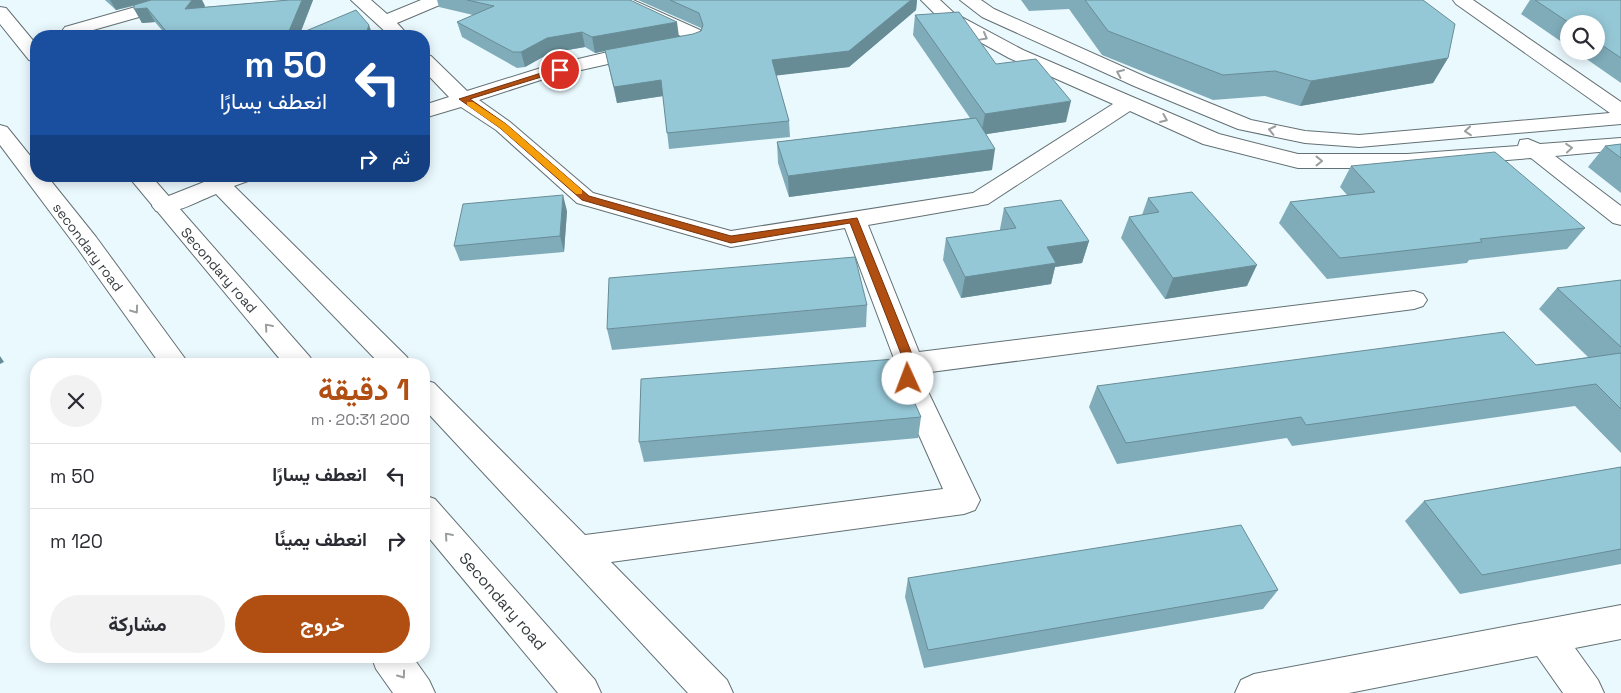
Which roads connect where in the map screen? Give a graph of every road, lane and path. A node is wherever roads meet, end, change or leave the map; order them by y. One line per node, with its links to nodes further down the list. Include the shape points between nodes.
1 (179, 0): 10 (street)
2 (360, 0): 9 (street)
3 (436, 0): 9 (street)
4 (619, 0): 14 (street, via 694,34 694,42 544,73)
5 (930, 0): 15 (street, one-way to 15, via 948,17 1016,54)
6 (969, 0): 19 (street, one-way to 6, via 1359,141 1306,138 1245,125 988,13)
7 (1462, 0): 17 (street)
8 (0, 12): 12 (street)
9 (385, 21): 11 (street)
10 (83, 30)
11 (394, 30)
12 (30, 44)
13 (430, 66): 14 (street)
14 (463, 99): 16 (street); 30 (street, via 503,126 586,198 731,239)
15 (1128, 103): 22 (street, one-way to 22, via 1211,139 1298,161 1407,161); 30 (street, via 980,199)
16 (430, 110)
17 (1621, 110)
18 (1621, 118): 19 (street)
19 (1506, 128): 22 (street)
20 (0, 131): 23 (street, secondary road, one-way to 23)
21 (1621, 144): 22 (street, one-way to 21)
22 (1535, 151): 29 (street)
23 (30, 170)
24 (40, 182): 32 (street, secondary road, one-way to 32)
25 (144, 182): 28 (street, Secondary road)
26 (216, 182): 28 (street)
27 (226, 182): 34 (street)
28 (164, 206): 33 (street, Secondary road, one-way to 28)
29 (1621, 218)
30 (854, 220): 35 (street)
31 (1414, 300): 35 (street)
32 (171, 358)
33 (295, 358)
34 (391, 358)
35 (910, 364): 38 (street, via 908,379 964,500)
36 (430, 397): 38 (street)
37 (430, 516): 43 (street, Secondary road, one-way to 37)
38 (579, 551): 44 (street)
39 (1621, 622): 40 (street)
40 (1546, 638): 45 (street); 46 (street)
41 (394, 663): 42 (street, one-way to 42)
42 (416, 693)
43 (582, 693)
44 (714, 693)
45 (1254, 693)
46 (1585, 693)

